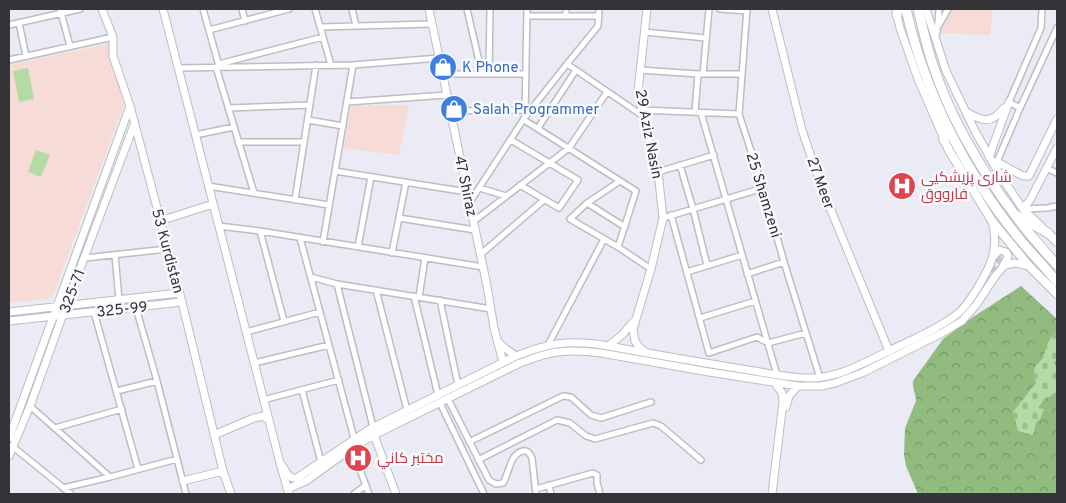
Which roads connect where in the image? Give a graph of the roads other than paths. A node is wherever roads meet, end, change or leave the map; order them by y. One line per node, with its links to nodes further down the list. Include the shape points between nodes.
1 (80, 9): 26 (street)
2 (102, 9): 42 (main road, 53 Kurdistan)
3 (163, 9): 54 (main road)
4 (203, 9): 39 (street)
5 (242, 9): 31 (street)
6 (289, 9): 31 (street)
7 (314, 9): 36 (street)
8 (352, 9): 35 (street)
9 (428, 9): 33 (main road, 47 Shiraz)
10 (467, 9): 58 (street)
11 (490, 9): 58 (street)
12 (527, 9): 28 (street)
13 (566, 9): 29 (street)
14 (599, 9): 30 (street)
15 (647, 9): 40 (main road, 29 Aziz Nasin)
16 (709, 9): 44 (street)
17 (720, 9): 25 (street)
18 (772, 9): 189 (main road, 27 Meer, via 802,130 821,186)
19 (906, 9): 73 (highway, via 921,65)
20 (918, 9): 121 (highway, via 934,68 959,126 980,164)
21 (926, 9): 41 (main road)
22 (939, 9): 37 (street)
23 (948, 9): 37 (street)
24 (1042, 9): 65 (street, via 1041,28)
25 (747, 10): 61 (street, 25 Shamzeni)
26 (61, 11): 32 (street); 45 (street)
27 (897, 11): 86 (main road, via 918,78)
28 (527, 16): 29 (street); 59 (street)
29 (566, 16): 30 (street)
30 (599, 16): 50 (street, via 598,26)
31 (245, 21): 39 (street)
32 (19, 23): 34 (street); 46 (street)
33 (432, 24): 35 (street); 47 (main road, 47 Shiraz)
34 (9, 25)
35 (356, 26): 36 (street)
36 (320, 27): 43 (street)
37 (937, 28): 41 (street)
38 (1057, 28): 69 (street)
39 (209, 30): 53 (street)
40 (644, 32): 44 (street); 56 (main road, 29 Aziz Nasin)
41 (935, 36): 74 (main road, via 946,71)
42 (112, 37): 45 (street); 67 (main road, 53 Kurdistan, via 113,56)
43 (323, 37): 52 (street); 53 (street)
44 (706, 38): 60 (street)
45 (70, 46): 46 (street)
46 (26, 56): 48 (street)
47 (439, 58): 49 (street); 57 (main road, 47 Shiraz)
48 (9, 60)
49 (353, 64): 52 (street); 64 (street)
50 (566, 64): 55 (street); 77 (street)
51 (316, 65): 52 (street); 53 (street); 66 (street)
52 (331, 65)
53 (218, 66): 54 (street); 68 (street)
54 (178, 68): 84 (main road)
55 (576, 70): 62 (street); 83 (street)
56 (640, 70): 60 (street); 75 (main road, 29 Aziz Nasin, via 638,92)
57 (442, 74): 58 (street); 63 (main road, 47 Shiraz)
58 (486, 74): 59 (street)
59 (526, 74): 70 (street)
60 (701, 74): 61 (street); 72 (street)
61 (741, 74): 76 (street, 25 Shamzeni)
62 (608, 92): 75 (street); 89 (street)
63 (447, 95): 64 (street); 71 (main road, 47 Shiraz)
64 (347, 102): 81 (street)
65 (1009, 102): 69 (street); 74 (main road, via 990,120 981,120); 92 (main road)
66 (310, 105): 68 (street); 79 (street)
67 (130, 106): 80 (main road, 53 Kurdistan); 170 (main road, 325-71)
68 (228, 108): 82 (street)
69 (1020, 108): 94 (street)
70 (526, 110): 71 (street); 77 (street)
71 (450, 111): 107 (main road, 47 Shiraz)
72 (698, 112): 75 (street); 76 (street); 91 (street)
73 (941, 112): 86 (highway); 157 (highway, via 994,205)
74 (965, 112): 92 (main road)
75 (642, 113): 98 (main road, 29 Aziz Nasin)
76 (739, 114): 106 (street, 25 Shamzeni)
77 (524, 119): 83 (street); 85 (street)
78 (1057, 119): 94 (main road, via 1029,176)
79 (308, 120): 81 (street); 88 (street)
80 (134, 125): 124 (main road, 53 Kurdistan); 143 (main road, 325-71)
81 (343, 126): 97 (street)
82 (234, 127): 84 (street); 87 (street)
83 (538, 128): 89 (street)
84 (195, 135): 103 (main road)
85 (511, 140): 93 (street); 105 (street)
86 (944, 140): 125 (main road)
87 (238, 142): 88 (street); 108 (street)
88 (304, 142): 111 (street)
89 (569, 148): 93 (street); 101 (street)
90 (1057, 148): 96 (main road)
91 (714, 156): 95 (street); 110 (street)
92 (989, 157): 94 (main road)
93 (549, 163): 104 (street); 112 (street, via 578,180 559,208)
94 (996, 164): 119 (main road)
95 (680, 166): 98 (street); 118 (street)
96 (1046, 168): 99 (street); 119 (main road)
97 (335, 171): 100 (street); 116 (street)
98 (658, 172): 123 (main road, 29 Aziz Nasin)
99 (1057, 173)
100 (371, 177): 102 (street); 136 (street)
101 (620, 180): 114 (street); 128 (street, via 636,191)
102 (406, 182): 107 (street); 122 (street)
103 (208, 186): 108 (street); 115 (main road)
104 (520, 186): 109 (street); 112 (street)
105 (480, 188): 109 (street); 113 (street)
106 (763, 188): 110 (street); 146 (street, 25 Shamzeni)
107 (467, 192): 113 (main road, 47 Shiraz)
108 (254, 193): 111 (street)
109 (506, 196): 126 (street)
110 (727, 199): 118 (street); 142 (street)
111 (295, 200): 116 (street)
112 (544, 200): 141 (street)
113 (470, 202): 126 (main road, 47 Shiraz)
114 (587, 203): 128 (street); 133 (street, via 570,219)
115 (213, 204): 124 (main road); 127 (main road)
116 (329, 206): 134 (street)
117 (1057, 206): 119 (street)
118 (693, 209): 120 (street); 147 (street)
119 (1024, 209): 131 (main road)
120 (671, 215): 123 (street); 153 (street)
121 (1016, 215): 131 (highway); 148 (highway)
122 (399, 218): 129 (street); 139 (street)
123 (662, 218): 152 (main road, 29 Aziz Nasin)
124 (160, 221): 138 (main road, 53 Kurdistan)
125 (992, 221): 145 (main road, via 995,234); 149 (main road)
126 (474, 222): 129 (main road, 47 Shiraz)
127 (219, 226): 130 (street); 182 (main road)
128 (624, 227): 137 (street)
129 (476, 230): 141 (main road, 47 Shiraz)
130 (260, 231): 132 (street); 181 (street)
131 (1048, 233): 135 (main road)
132 (300, 238): 134 (street); 156 (street)
133 (604, 240): 137 (street); 187 (street)
134 (323, 242): 136 (street)
135 (1057, 242)
136 (358, 247): 139 (street)
137 (618, 247): 152 (street)
138 (167, 249): 140 (street); 160 (main road, 53 Kurdistan)
139 (392, 253): 144 (street)
140 (115, 254): 143 (street); 164 (street)
141 (481, 254): 150 (main road, 47 Shiraz)
142 (742, 255): 147 (street); 155 (street)
143 (85, 258): 169 (main road, 325-71)
144 (425, 258): 150 (street); 163 (street)
145 (992, 260): 151 (main road, via 997,251 1006,252 1007,260); 189 (main road, via 974,293 957,315)
146 (784, 262): 155 (street); 183 (street, 25 Shamzeni)
147 (707, 265): 153 (street)
148 (1057, 265)
149 (1029, 266): 151 (main road, via 1009,263); 162 (main road)
150 (483, 268): 172 (main road, 47 Shiraz)
151 (1002, 268): 205 (main road, via 970,314 942,333 846,380 822,386)
152 (651, 269): 178 (main road, 29 Aziz Nasin)
153 (687, 272): 179 (street)
154 (992, 272): 195 (main road, via 981,292 960,317 896,352)
155 (747, 274): 166 (street)
156 (311, 277): 158 (street); 175 (street)
157 (1057, 282)
158 (337, 284): 159 (street); 219 (street)
159 (376, 290): 163 (street); 215 (street)
160 (179, 292): 161 (main road); 167 (main road, 53 Kurdistan)
161 (169, 294): 164 (main road); 168 (main road)
162 (1057, 294)
163 (417, 297): 165 (street); 208 (street)
164 (119, 300): 169 (main road)
165 (440, 300): 172 (street); 204 (street)
166 (755, 301): 179 (street); 185 (street)
167 (182, 302): 168 (main road, 325-99); 220 (main road, 53 Kurdistan)
168 (170, 304): 171 (main road, 325-99)
169 (66, 306): 170 (main road); 177 (main road, 325-71)
170 (56, 307): 173 (main road); 176 (main road, 325-71)
171 (136, 308): 174 (main road, 325-99); 201 (street)
172 (491, 308): 184 (main road, 47 Shiraz)
173 (9, 312)
174 (94, 312): 177 (main road, 325-99); 207 (street)
175 (320, 312): 181 (street); 186 (street)
176 (53, 316): 177 (main road, 325-99); 180 (main road, 325-99); 218 (main road, 325-71)
177 (62, 316): 213 (main road, 325-71)
178 (636, 316): 188 (main road, 29 Aziz Nasin, via 622,335); 190 (main road, 29 Aziz Nasin, via 634,337)
179 (700, 318): 185 (street, via 709,353 757,337)
180 (9, 321)
181 (284, 321): 182 (street)
182 (246, 332): 193 (main road)
183 (806, 333): 185 (street); 199 (street, 25 Shamzeni)
184 (498, 342): 191 (main road); 192 (main road, 47 Shiraz)
185 (768, 343): 198 (street)
186 (329, 345): 193 (street); 200 (street)
187 (548, 345): 188 (main road, via 586,343); 191 (main road)
188 (608, 346): 190 (main road)
189 (889, 350): 195 (main road)
190 (646, 353): 194 (main road)
191 (516, 356): 192 (main road)
192 (503, 362): 197 (main road)
193 (254, 363): 210 (main road)
194 (710, 364): 196 (main road); 198 (main road)
195 (852, 368): 199 (main road)
196 (708, 372): 202 (main road, via 593,352 557,352 520,363); 203 (main road)
197 (479, 374): 202 (main road); 204 (main road)
198 (777, 375): 199 (main road)
199 (820, 378)
200 (339, 380): 206 (street); 222 (street)
201 (156, 381): 207 (street); 227 (street)
202 (482, 382): 209 (main road)
203 (775, 383): 205 (main road); 251 (main road, via 782,393 783,402)
204 (458, 385): 208 (main road)
205 (798, 386): 251 (main road, via 786,402)
206 (302, 390): 210 (street); 230 (street)
207 (117, 391): 214 (street)
208 (438, 395): 215 (main road)
209 (448, 399): 212 (main road); 223 (street)
210 (263, 400): 216 (main road)
211 (651, 402): 223 (street, via 601,418 591,415 571,397 563,396)
212 (440, 403): 219 (main road); 248 (street)
213 (30, 406): 217 (street); 224 (main road, 325-71)
214 (122, 409): 217 (street); 232 (street)
215 (407, 410): 219 (main road)
216 (269, 420): 220 (main road, via 262,416 254,418); 231 (main road)
217 (55, 428): 234 (street)
218 (10, 429): 221 (main road, 325-71)
219 (374, 431): 222 (main road); 225 (main road); 247 (main road)
220 (214, 435): 233 (main road, 53 Kurdistan)
221 (9, 438)
222 (354, 438): 230 (main road)
223 (469, 442): 228 (street)
224 (12, 446): 226 (main road, 325-71); 239 (street)
225 (352, 448): 235 (main road); 237 (street)
226 (9, 456)
227 (177, 459): 232 (street); 236 (street)
228 (478, 460): 229 (street, via 557,420 570,423 595,440 653,423 661,426); 241 (street, via 489,480 498,484 505,480 517,454 529,452)
229 (701, 460)
230 (321, 462): 235 (main road)
231 (280, 463): 235 (main road, via 290,478); 240 (main road)
232 (138, 469): 234 (street)
233 (223, 471): 236 (main road); 244 (main road, 53 Kurdistan)
234 (110, 477): 239 (street)
235 (304, 478): 240 (main road)
236 (183, 481): 243 (street)
237 (366, 485): 245 (street); 246 (street)
238 (549, 486): 241 (street); 249 (street); 250 (street, via 594,473)
239 (63, 488): 242 (street)
240 (288, 492)
241 (536, 492)
242 (71, 494)
243 (186, 494)
244 (231, 494)
245 (354, 494)
246 (369, 494)
247 (396, 494)
248 (484, 494)
249 (551, 494)
250 (600, 494)
251 (773, 494)

